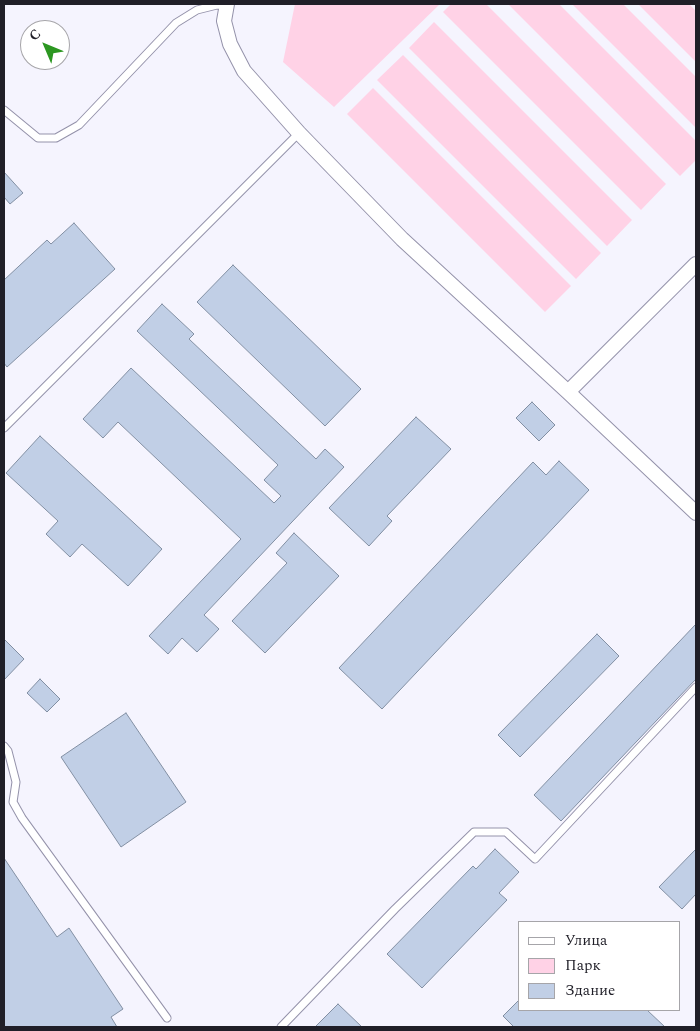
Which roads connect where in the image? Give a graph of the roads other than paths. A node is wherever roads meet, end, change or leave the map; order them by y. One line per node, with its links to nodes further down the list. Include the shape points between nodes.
1 (226, 5): 2 (lane, via 198,10 176,23 79,125 56,138 38,138); 3 (street, via 224,21 230,44 244,71)
2 (4, 110)
3 (299, 133): 5 (street, via 402,239); 6 (lane)
4 (696, 264): 5 (street)
5 (568, 392): 7 (street)
6 (4, 428)
7 (696, 513)
8 (696, 687): 11 (lane, via 535,859 506,832 474,832)
9 (4, 746): 10 (lane, via 16,782 13,802 22,818)
10 (167, 1018)
11 (280, 1027)

